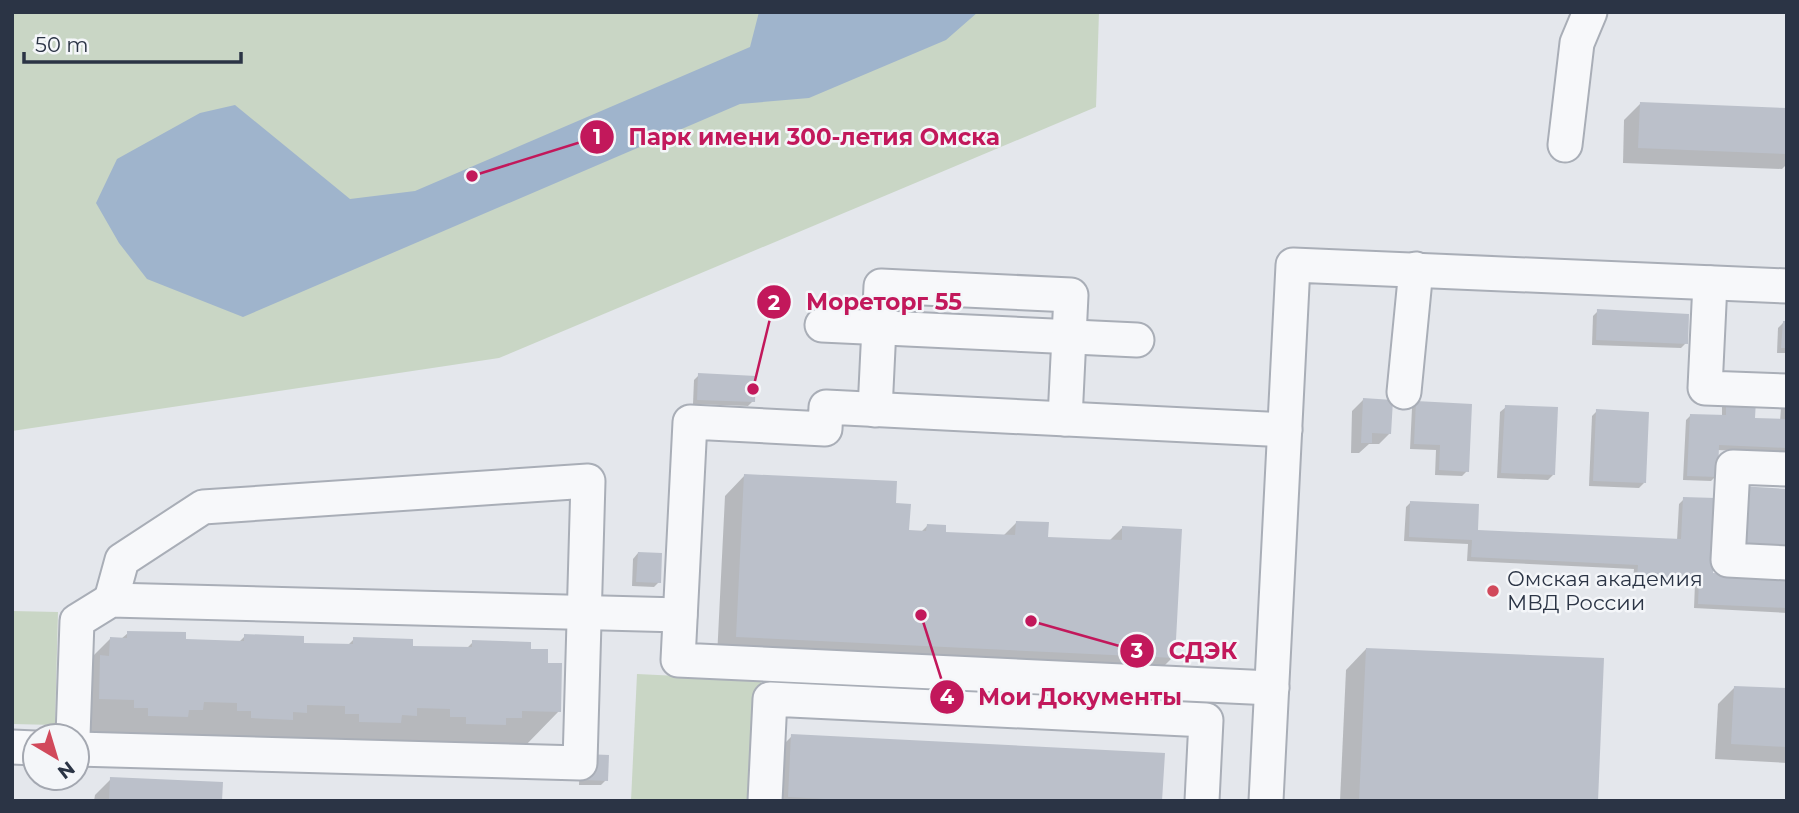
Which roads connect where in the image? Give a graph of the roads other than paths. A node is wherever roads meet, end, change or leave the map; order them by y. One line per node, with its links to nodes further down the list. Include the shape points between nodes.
1 (1590, 12): 2 (lane, via 1577,43)
2 (1565, 145)
3 (1416, 269): 4 (lane); 11 (lane); 14 (lane, via 1293,265)
4 (1710, 283): 5 (lane); 10 (lane, via 1705,388)
5 (1787, 286)
6 (822, 325): 7 (lane)
7 (879, 328): 8 (lane, via 881,286 908,287 1071,295); 12 (lane)
8 (1069, 337): 9 (lane); 13 (lane)
9 (1137, 340)
10 (1787, 391)
11 (1404, 392)
12 (875, 410): 13 (lane); 19 (lane, via 826,407 825,429 690,422)
13 (1065, 419): 14 (lane)
14 (1285, 430): 20 (lane)
15 (1787, 469): 16 (lane, via 1733,467 1728,560)
16 (1787, 563)
17 (111, 600): 18 (lane); 18 (lane, via 122,560 203,507 588,481); 21 (lane, via 77,621)
18 (584, 612): 19 (lane); 22 (lane, via 579,763)
19 (680, 615): 20 (lane, via 678,660)
20 (1272, 688): 25 (lane)
21 (73, 722)
22 (91, 749)
23 (765, 801): 24 (lane, via 770,699 1206,720)
24 (1202, 801)
25 (1266, 801)

